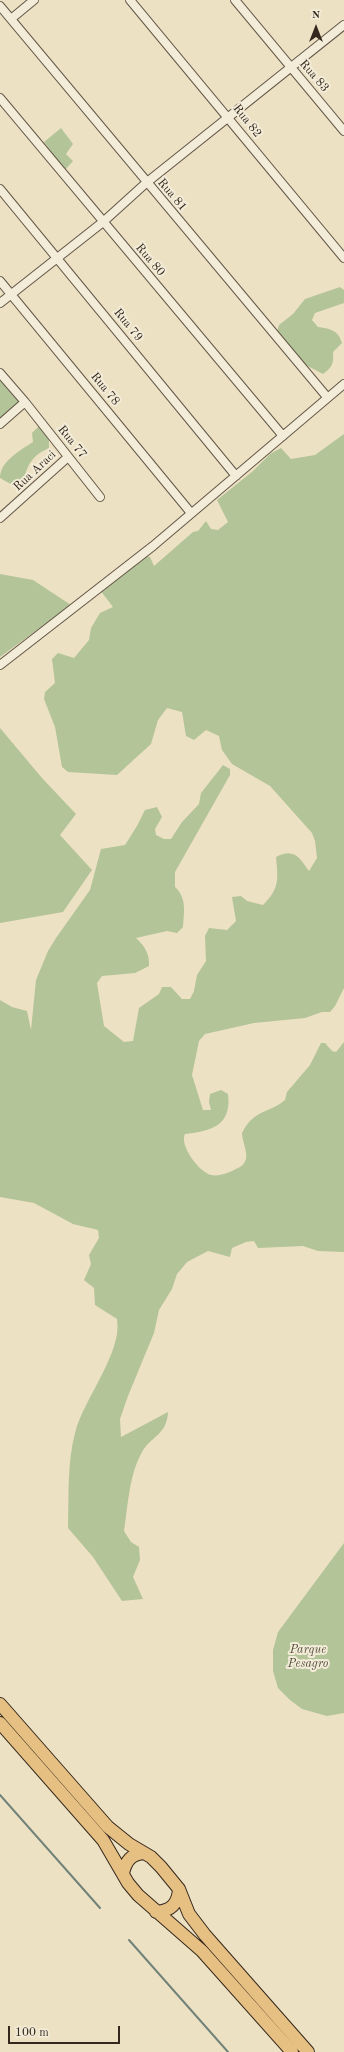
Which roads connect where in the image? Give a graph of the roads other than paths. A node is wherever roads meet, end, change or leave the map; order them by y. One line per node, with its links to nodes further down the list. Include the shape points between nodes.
1 (34, 0): 5 (street)
2 (130, 0): 9 (street, Rua 82)
3 (235, 0): 7 (street, Rua 83)
4 (0, 6): 5 (street, Rua 81)
5 (10, 19): 11 (street, Rua 81)
6 (344, 25): 7 (street)
7 (291, 67): 9 (street); 10 (street, Rua 83)
8 (0, 98): 13 (street, Rua 80)
9 (228, 117): 11 (street); 15 (street, Rua 82)
10 (344, 131)
11 (146, 183): 13 (street); 21 (street, Rua 81)
12 (0, 189): 14 (street, Rua 79)
13 (103, 222): 14 (street); 24 (street, Rua 80)
14 (58, 258): 17 (street); 26 (street, Rua 79)
15 (344, 258)
16 (0, 281): 17 (street, Rua 78)
17 (11, 294): 18 (street); 28 (street, Rua 78)
18 (0, 303)
19 (0, 373): 22 (street, Rua 77)
20 (344, 384): 21 (street)
21 (327, 397): 24 (street)
22 (25, 402): 23 (street); 25 (street, Rua 77)
23 (0, 424)
24 (283, 436): 26 (street)
25 (68, 457): 27 (street, Rua 77); 29 (street, Rua Araci)
26 (236, 476): 28 (street)
27 (100, 498)
28 (191, 513): 30 (street, via 153,546)
29 (0, 518)
30 (0, 665)
31 (0, 1704): 33 (highway, via 108,1826)
32 (0, 1724): 34 (highway, via 103,1840)
33 (144, 1853): 34 (highway, via 132,1856); 35 (highway, via 161,1867)
34 (123, 1873): 36 (highway, via 135,1891)
35 (179, 1889): 36 (highway, via 175,1904 167,1910); 38 (highway, via 189,1914 205,1935)
36 (156, 1912): 37 (highway, via 170,1921 202,1951)
37 (292, 2052)
38 (308, 2052)

